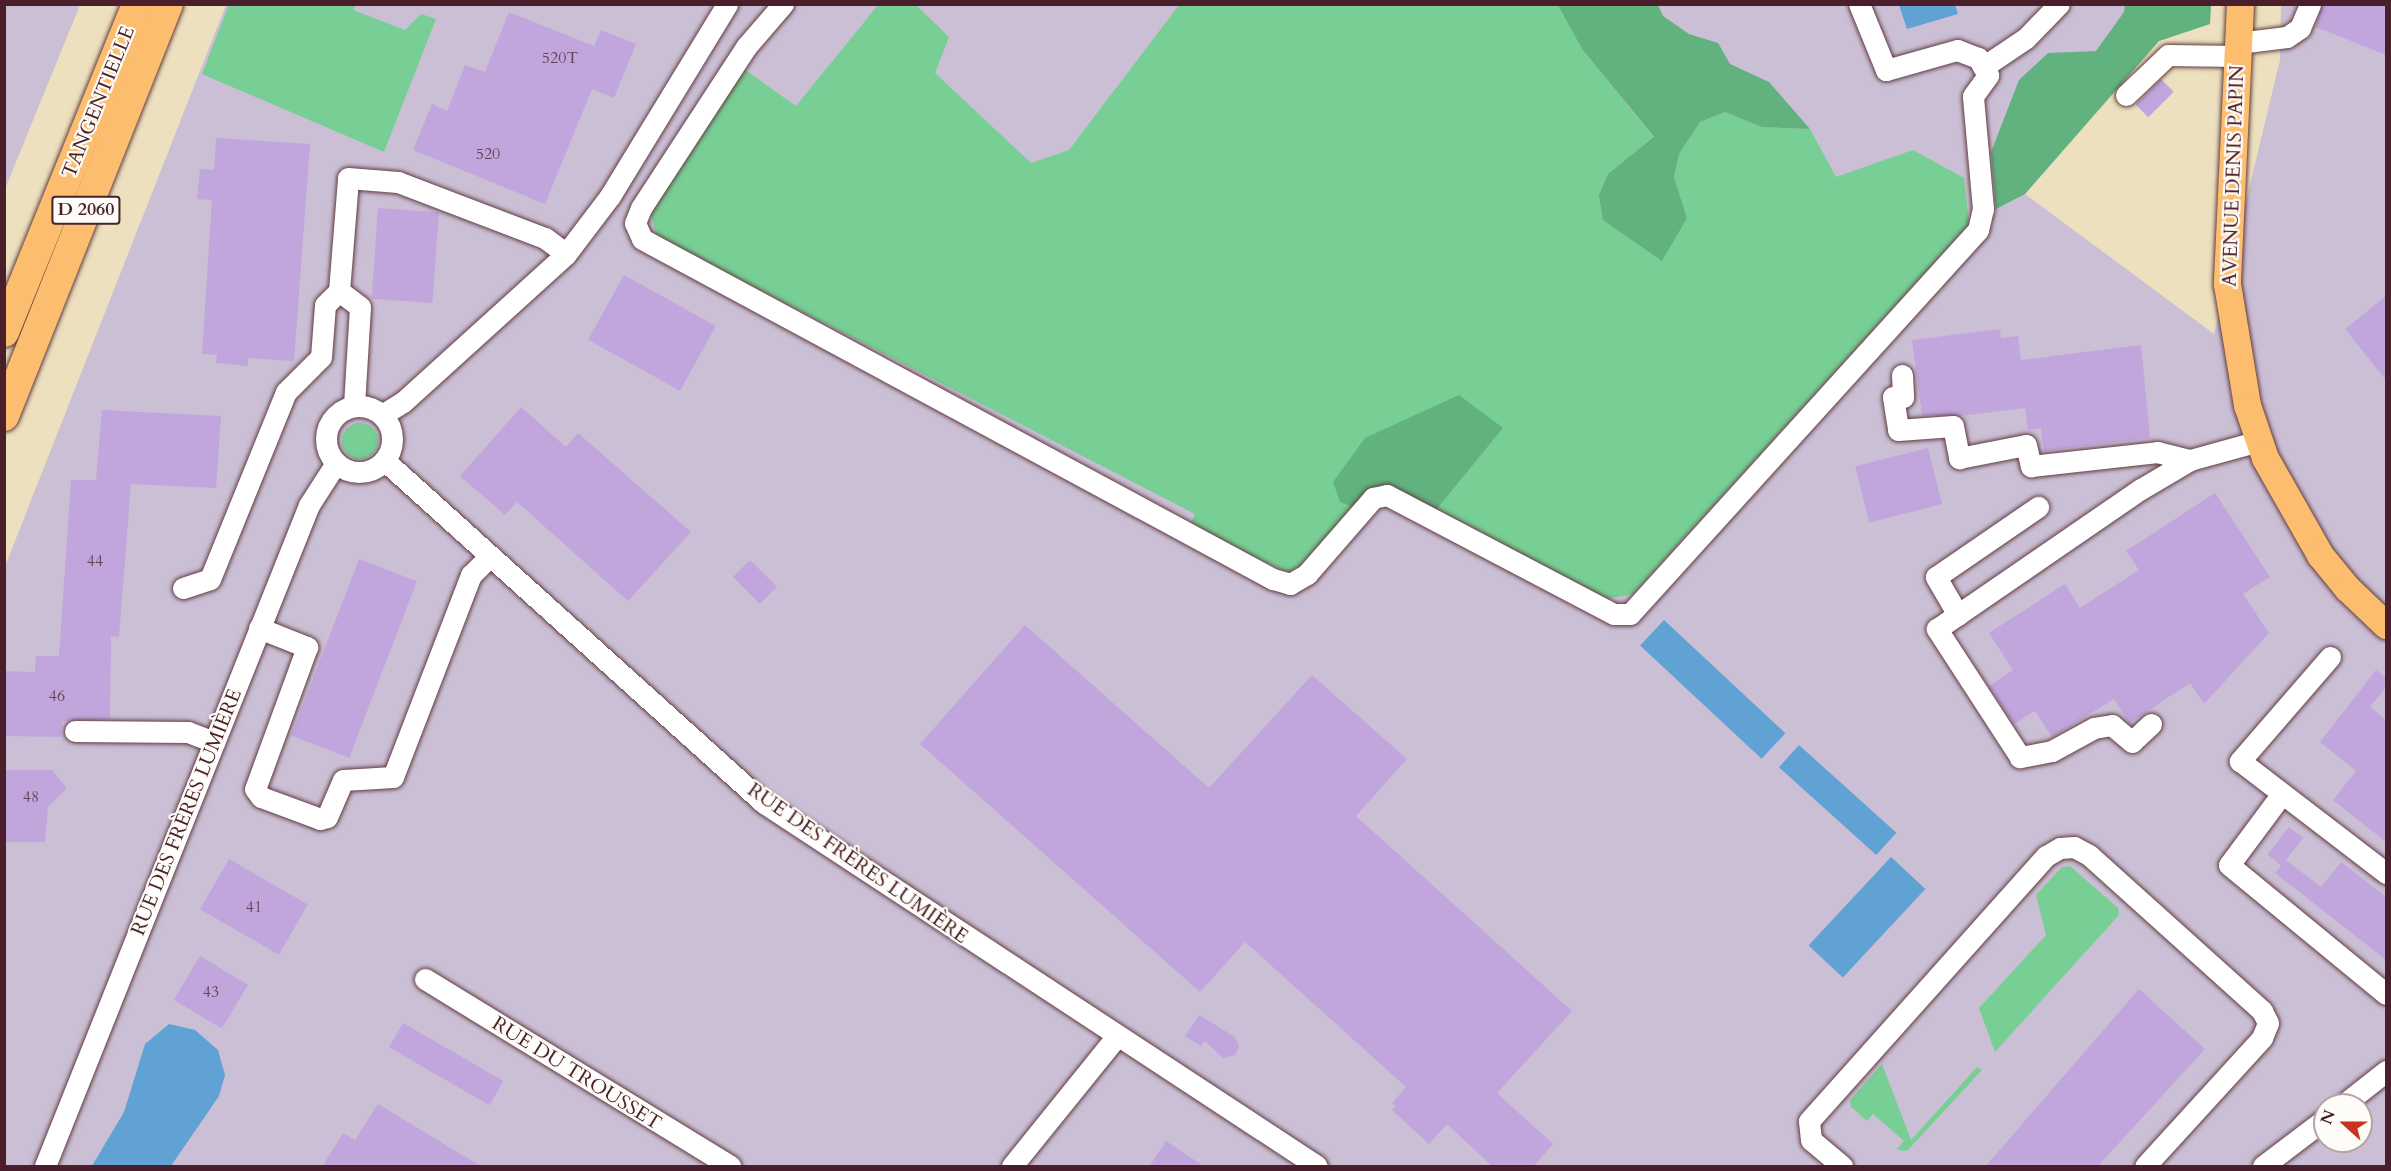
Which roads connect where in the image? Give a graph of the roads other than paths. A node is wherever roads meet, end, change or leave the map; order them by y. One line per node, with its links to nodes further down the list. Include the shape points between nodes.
1 (137, 4): 14 (highway, TANGENTIELLE / D 2060)
2 (168, 4): 18 (highway, TANGENTIELLE / D 2060)
3 (783, 4): 10 (street, via 746,47 640,208 635,223 642,239 1273,579 1290,584 1306,574 1373,498 1387,495 1614,614 1630,615 1978,230 1983,209 1974,96 1988,75)
4 (1859, 4): 10 (street, via 1886,70 1957,50 1978,58)
5 (2059, 4): 10 (street, via 2026,38)
6 (2240, 4): 9 (main road, AVENUE DENIS PAPIN)
7 (2310, 4): 9 (street, via 2300,28 2287,37)
8 (720, 6): 12 (street, via 616,187)
9 (2238, 49): 11 (street, via 2169,55); 19 (main road, AVENUE DENIS PAPIN, via 2227,284 2247,405)
10 (1983, 67)
11 (2126, 95)
12 (566, 254): 13 (street, via 545,238 398,182 348,178); 17 (street, via 403,402)
13 (339, 291): 16 (street, via 360,307); 25 (street, via 325,305 321,357 286,392 210,579)
14 (4, 332)
15 (1902, 375): 21 (street, via 1903,397 1893,397 1898,430 1953,426 1959,458 2026,445 2031,466 2157,452)
16 (354, 406): 17 (street, via 374,409); 22 (street, via 335,416 329,425 327,447)
17 (382, 415): 20 (street, via 392,437)
18 (4, 416)
19 (2259, 441): 21 (street); 27 (main road, AVENUE DENIS PAPIN, via 2291,508 2320,555)
20 (384, 460): 22 (street, via 376,467 356,472); 24 (street, RUE DES FRÈRES LUMIÈRE)
21 (2190, 460): 26 (street, via 2141,489)
22 (336, 463): 28 (street, RUE DES FRÈRES LUMIÈRE, via 309,505)
23 (2038, 507): 26 (street, via 1936,576)
24 (490, 556): 28 (street, via 471,575 393,777 343,780 327,817 320,819 261,797 255,789 307,647); 37 (street, RUE DES FRÈRES LUMIÈRE, via 764,803)
25 (183, 588)
26 (1958, 615): 30 (street, via 1937,629 2020,757 2052,751 2094,728 2112,724 2132,742)
27 (2386, 625)
28 (259, 628): 32 (street, RUE DES FRÈRES LUMIÈRE)
29 (2330, 657): 33 (street, via 2240,761)
30 (2151, 724)
31 (75, 731): 32 (street, via 188,732)
32 (214, 742): 41 (street, RUE DES FRÈRES LUMIÈRE)
33 (2281, 795): 34 (street); 36 (street, via 2229,866)
34 (2386, 873)
35 (425, 979): 42 (street, RUE DU TROUSSET)
36 (2386, 994)
37 (1116, 1037): 43 (street); 44 (street, RUE DES FRÈRES LUMIÈRE)
38 (2386, 1071): 39 (street)
39 (2358, 1093)
40 (2313, 1128): 47 (street)
41 (45, 1167)
42 (730, 1167)
43 (1012, 1167)
44 (1317, 1167)
45 (1842, 1167): 46 (street, via 1811,1140 1809,1121 2046,856 2060,848 2074,847 2089,855 2262,1011 2268,1023 2262,1038)
46 (2145, 1167)
47 (2263, 1167)

